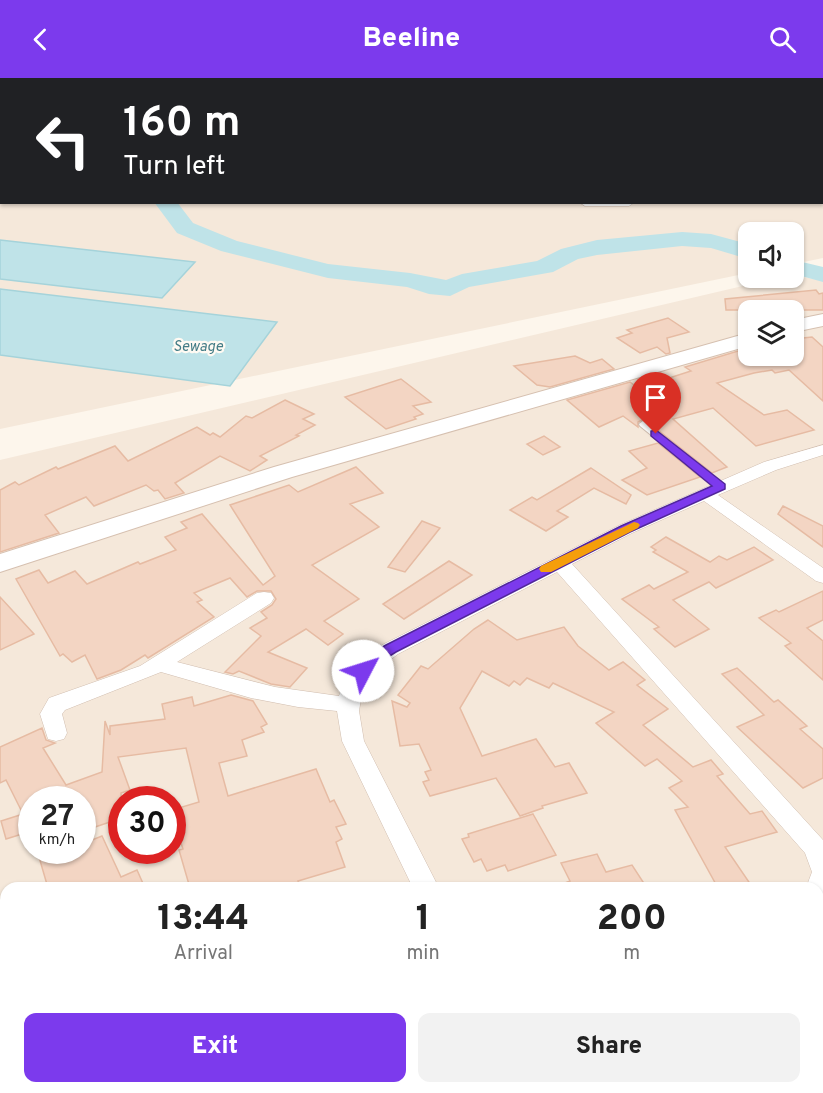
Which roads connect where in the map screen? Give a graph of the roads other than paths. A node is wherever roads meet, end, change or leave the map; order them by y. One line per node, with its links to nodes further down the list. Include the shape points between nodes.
1 (823, 320): 2 (street)
2 (804, 324)
3 (738, 342): 7 (street, via 283,472)
4 (643, 424): 6 (lane)
5 (823, 450): 6 (street, via 770,466)
6 (713, 490): 8 (street); 9 (street)
7 (0, 562)
8 (559, 562): 12 (street, via 375,658 352,687); 14 (street, via 801,830 816,849)
9 (823, 577)
10 (264, 598): 11 (street)
11 (159, 664): 12 (street, via 272,696); 13 (street, via 129,679 57,704 51,714)
12 (346, 704): 15 (street, via 353,741)
13 (56, 733)
14 (823, 869)
15 (423, 882)

